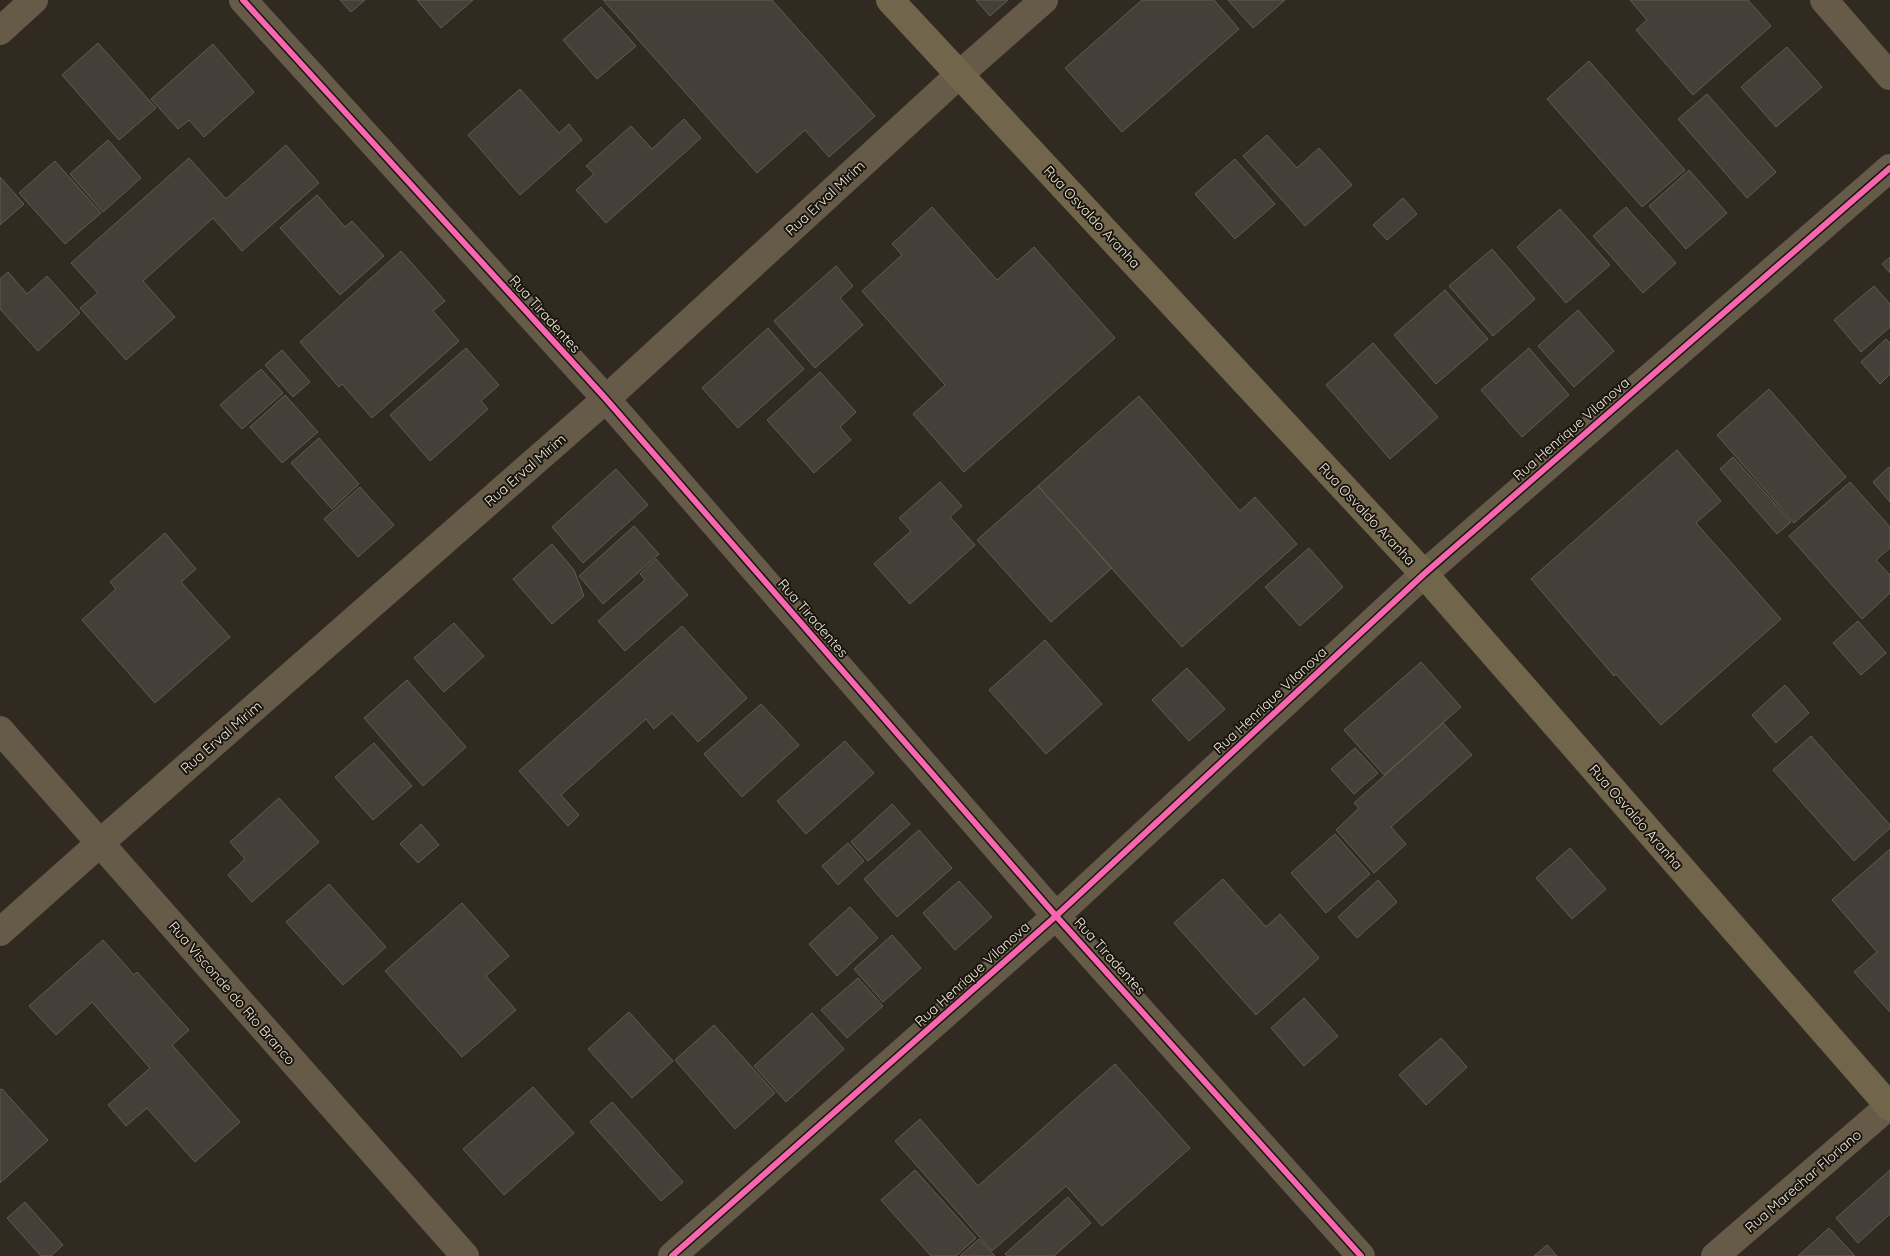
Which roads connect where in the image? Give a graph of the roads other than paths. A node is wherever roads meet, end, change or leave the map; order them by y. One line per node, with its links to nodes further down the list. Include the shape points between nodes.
1 (34, 0): 6 (street)
2 (243, 0): 10 (street, Rua Tiradentes)
3 (890, 0): 7 (main road, Rua Osvaldo Aranha)
4 (1044, 0): 7 (street, Rua Erval Mirim)
5 (1824, 0): 8 (street)
6 (0, 30)
7 (960, 74): 10 (street, Rua Erval Mirim); 11 (main road, Rua Osvaldo Aranha)
8 (1890, 76)
9 (1890, 168): 11 (street, Rua Henrique Vilanova)
10 (606, 399): 13 (street, Rua Erval Mirim); 14 (street, Rua Tiradentes)
11 (1424, 574): 14 (street, Rua Henrique Vilanova); 16 (main road, Rua Osvaldo Aranha)
12 (0, 730): 13 (street, Rua Visconde do Rio Branco)
13 (100, 843): 15 (street, Rua Erval Mirim); 17 (street, Rua Visconde do Rio Branco)
14 (1056, 916): 18 (street, Rua Henrique Vilanova); 19 (street, Rua Tiradentes)
15 (0, 932)
16 (1890, 1106): 20 (street, Rua Marechar Floriano)
17 (465, 1256)
18 (672, 1256)
19 (1361, 1256)
20 (1715, 1256)

